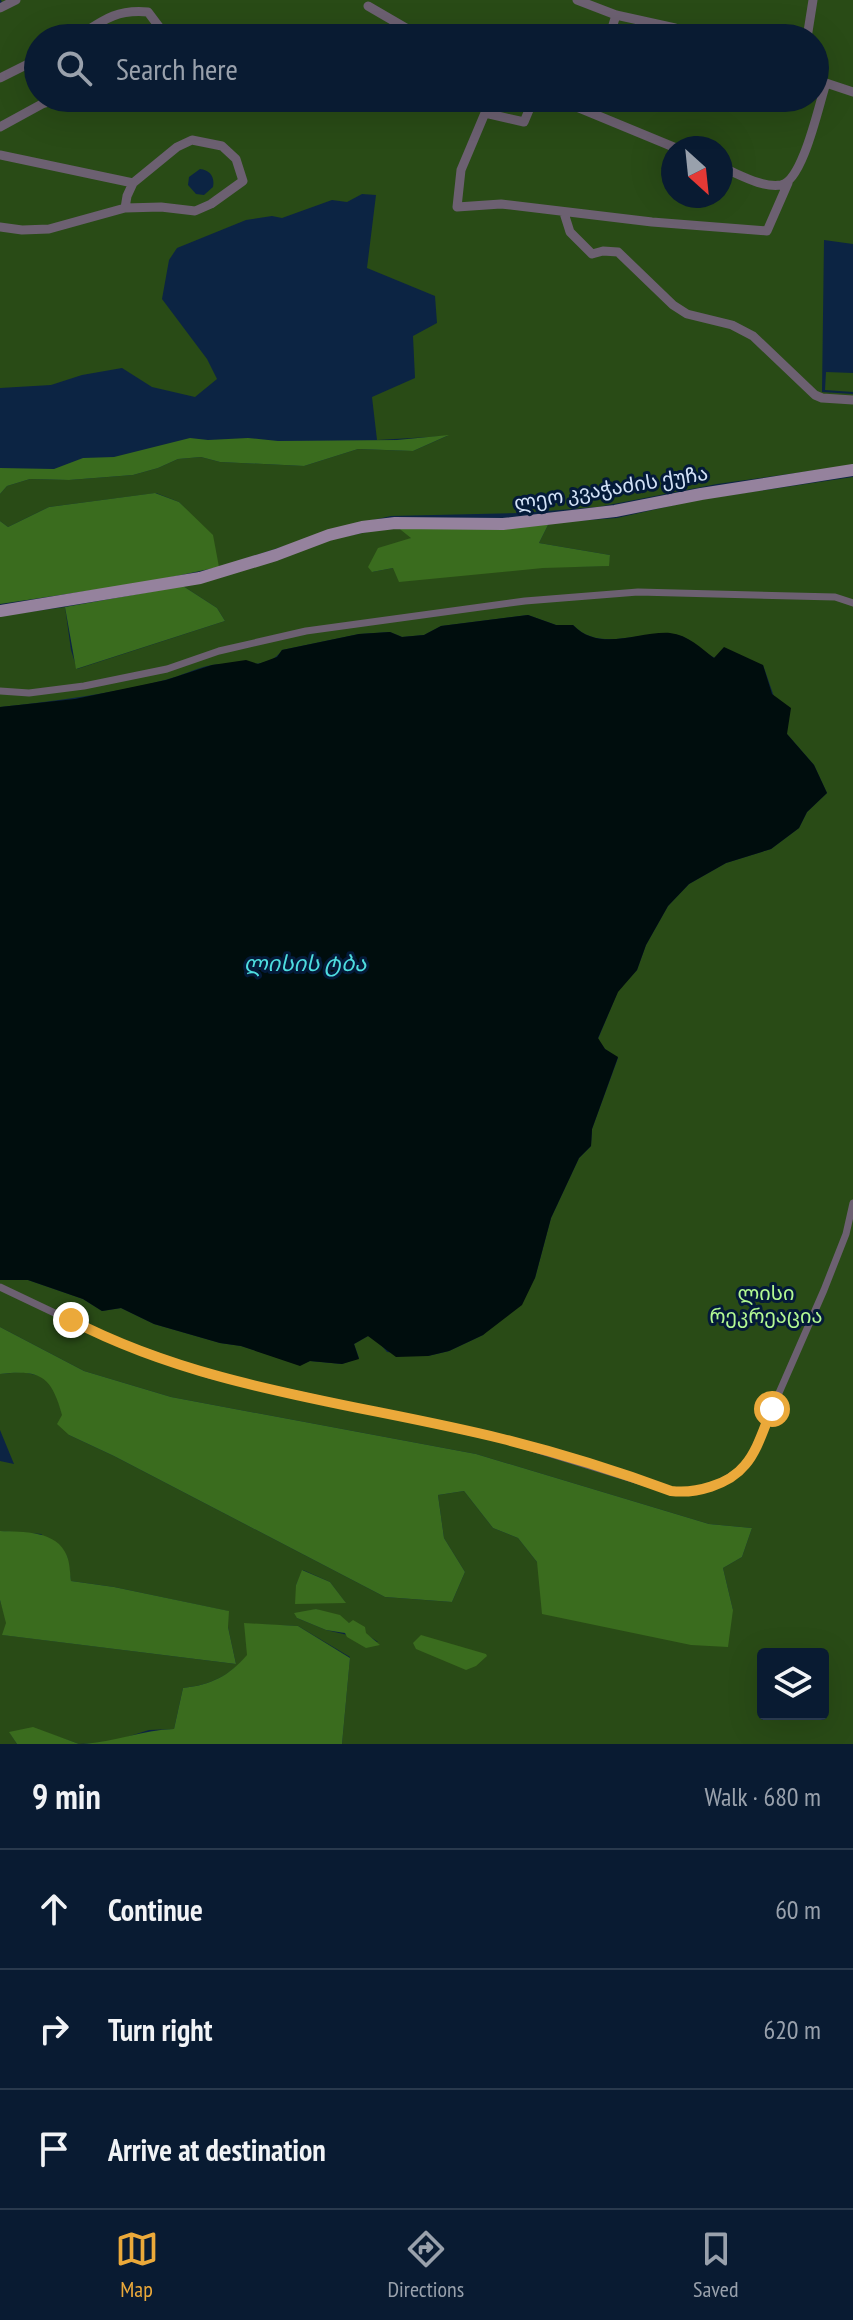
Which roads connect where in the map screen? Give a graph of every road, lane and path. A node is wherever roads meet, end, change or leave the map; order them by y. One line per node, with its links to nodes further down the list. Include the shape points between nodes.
1 (16, 0): 5 (street)
2 (577, 0): 6 (street)
3 (813, 0): 12 (street)
4 (368, 6): 9 (street)
5 (2, 7)
6 (616, 15): 10 (street); 11 (street)
7 (98, 24): 8 (street, via 128,10 148,12)
8 (157, 24)
9 (399, 24)
10 (613, 24)
11 (657, 24)
12 (809, 24)
13 (24, 66): 14 (street)
14 (0, 78)
15 (829, 85): 16 (street)
16 (853, 92)
17 (27, 112): 21 (street)
18 (528, 112): 28 (street, via 524,122 485,113 461,170 457,207 501,204)
19 (591, 112): 22 (street)
20 (814, 112): 26 (street, via 806,149)
21 (0, 127)
22 (661, 142)
23 (0, 155): 25 (street)
24 (733, 172): 26 (street, via 768,185)
25 (133, 183): 27 (street); 27 (street, via 192,140 222,146 236,159 243,181 195,211)
26 (788, 183): 28 (street, via 767,231)
27 (125, 208): 29 (street, via 49,229)
28 (564, 213): 30 (street, via 570,232 592,254 618,252 687,314 753,336 815,395)
29 (0, 227)
30 (853, 400)
31 (853, 470): 33 (main road, ლეო კვაჭაძის ქუჩა, via 615,511 503,524 362,527 200,578)
32 (853, 603): 34 (street, via 835,597 669,592 525,601 306,631 84,686)
33 (0, 611)
34 (0, 691)
35 (853, 1203): 36 (street, via 824,1290 751,1457 733,1475 690,1492 671,1491 502,1439 209,1375 103,1336)
36 (0, 1287)

